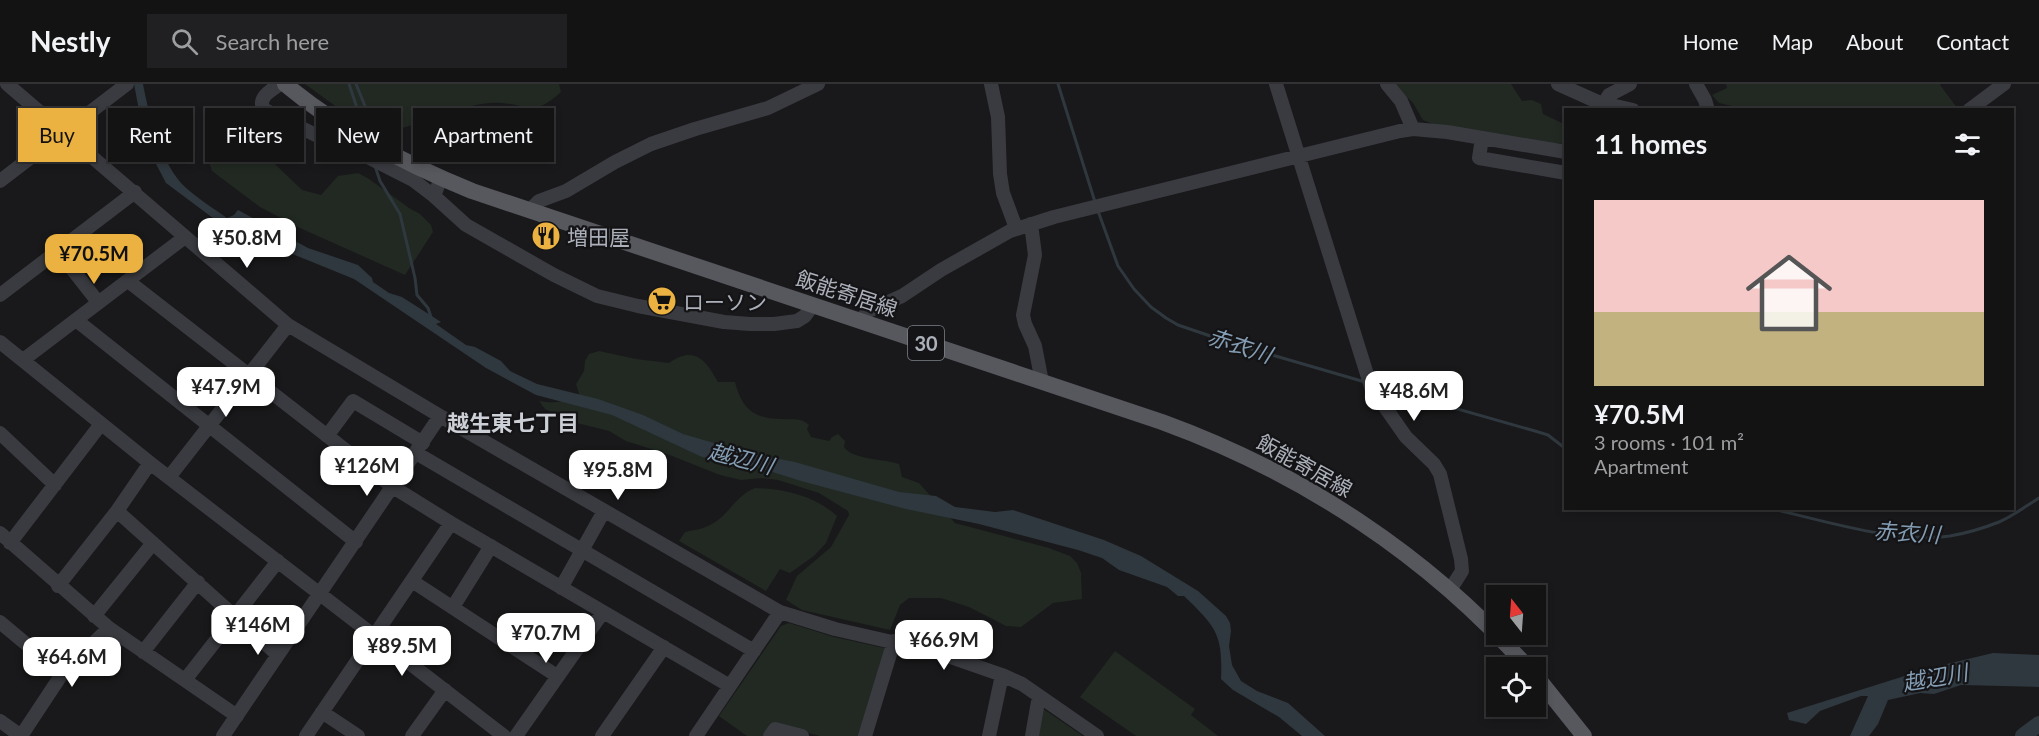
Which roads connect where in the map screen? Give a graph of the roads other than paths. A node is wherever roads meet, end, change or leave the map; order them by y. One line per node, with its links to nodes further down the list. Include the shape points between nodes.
1 (7, 84): 14 (street)
2 (127, 84): 15 (street)
3 (280, 84): 29 (street, via 264,96 263,109 336,146 362,154 413,180)
4 (285, 84): 26 (main road, 飯能寄居線 / 30, via 352,130)
5 (819, 84): 30 (street, via 768,108 651,144 566,191 538,201)
6 (991, 84): 32 (street, via 998,117 1000,174)
7 (1276, 84): 22 (street)
8 (1387, 84): 19 (street, via 1401,101)
9 (1558, 84): 13 (street)
10 (1630, 84): 13 (street, via 1609,95)
11 (1696, 84): 17 (street)
12 (1996, 86): 18 (street)
13 (1604, 103): 16 (street)
14 (36, 108)
15 (96, 108)
16 (1625, 108)
17 (1707, 108)
18 (1971, 108)
19 (1413, 129): 20 (street); 22 (street)
20 (1482, 138): 21 (street); 25 (street, via 1479,158)
21 (1564, 152)
22 (1299, 157): 31 (street); 70 (street, via 1371,387 1406,437 1440,474 1461,559 1462,571)
23 (96, 159): 28 (street)
24 (25, 162): 27 (street)
25 (1564, 173)
26 (441, 178): 29 (street); 30 (main road, 飯能寄居線 / 30)
27 (0, 181)
28 (135, 192): 33 (street); 34 (street)
29 (434, 196): 38 (street, via 466,225 597,296 750,324 797,321)
30 (529, 211): 38 (main road, 飯能寄居線 / 30)
31 (1031, 224): 32 (street); 45 (street, via 1035,255 1023,315 1035,346)
32 (1016, 228): 40 (street, via 902,296 868,311)
33 (185, 237): 35 (street); 41 (street)
34 (58, 251): 36 (street); 37 (street)
35 (128, 281): 37 (street); 44 (street)
36 (0, 295)
37 (98, 302): 39 (street)
38 (812, 306): 40 (main road, 飯能寄居線 / 30)
39 (76, 320): 43 (street); 48 (street)
40 (860, 321): 45 (main road, 飯能寄居線 / 30)
41 (288, 325): 44 (street); 46 (street)
42 (0, 342): 43 (street)
43 (22, 360): 47 (street)
44 (249, 375): 48 (street); 50 (street)
45 (1042, 382): 70 (main road, 飯能寄居線 / 30, via 1182,430 1278,472 1370,528)
46 (440, 416): 51 (street); 57 (street)
47 (101, 424): 52 (street); 54 (street)
48 (210, 425): 53 (street); 60 (street)
49 (0, 433): 54 (street)
50 (327, 436): 51 (street, via 353,401); 55 (street)
51 (419, 448): 55 (street); 64 (street)
52 (150, 463): 53 (street); 56 (street)
53 (170, 476): 65 (street)
54 (55, 485): 61 (street)
55 (393, 487): 58 (street); 60 (street)
56 (117, 511): 62 (street); 68 (street)
57 (604, 511): 64 (street); 74 (street)
58 (451, 523): 63 (street); 66 (street)
59 (0, 533): 61 (street)
60 (356, 542): 71 (street)
61 (10, 543): 68 (street)
62 (153, 543): 67 (street); 75 (street)
63 (491, 546): 69 (street); 72 (street)
64 (582, 551): 69 (street); 82 (street)
65 (278, 561): 71 (street); 76 (street)
66 (412, 581): 72 (street); 79 (street)
67 (198, 582): 76 (street); 83 (street)
68 (58, 586): 75 (street)
69 (561, 588): 73 (street)
70 (1450, 590): 85 (main road, 飯能寄居線 / 30)
71 (319, 594): 79 (street); 84 (street)
72 (453, 607): 88 (street)
73 (603, 612): 81 (street); 88 (street)
74 (780, 612): 80 (street); 82 (street)
75 (94, 616): 78 (street)
76 (235, 616): 84 (street); 89 (street)
77 (1, 624): 86 (street)
78 (109, 628): 83 (street); 86 (street)
79 (374, 636): 92 (street); 94 (street)
80 (894, 642): 87 (street); 108 (street)
81 (664, 647): 90 (street); 104 (street)
82 (754, 651): 90 (street)
83 (143, 652): 89 (street)
84 (278, 655): 95 (street)
85 (1518, 657)
86 (62, 674): 97 (street)
87 (1002, 675): 93 (street); 109 (street)
88 (557, 676): 103 (street)
89 (185, 680): 95 (street)
90 (730, 686): 105 (street)
91 (1546, 688): 112 (main road)
92 (445, 690): 101 (street); 102 (street)
93 (1040, 696): 110 (street); 111 (street)
94 (322, 712): 99 (street); 100 (street)
95 (237, 716): 98 (street)
96 (0, 721): 97 (street)
97 (21, 736)
98 (223, 736)
99 (306, 736)
100 (358, 736)
101 (412, 736)
102 (504, 736)
103 (516, 736)
104 (602, 736)
105 (696, 736)
106 (770, 736): 107 (street, via 775,729)
107 (802, 736)
108 (865, 736)
109 (989, 736)
110 (1032, 736)
111 (1097, 736)
112 (1584, 736)

